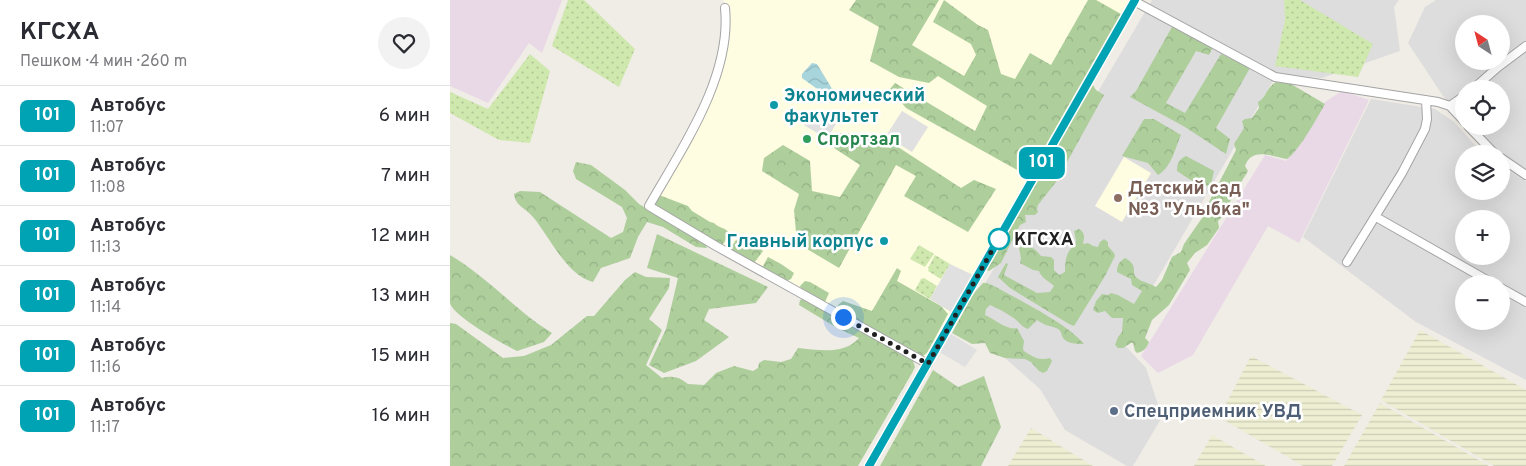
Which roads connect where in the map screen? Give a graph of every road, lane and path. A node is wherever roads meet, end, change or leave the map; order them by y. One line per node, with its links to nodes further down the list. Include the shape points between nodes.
1 (1134, 1): 5 (street, via 1274,77); 18 (street)
2 (725, 8): 18 (street, via 722,53 712,88 649,206 732,256)
3 (1526, 46): 4 (street)
4 (1483, 80)
5 (1426, 100): 7 (street); 13 (street, via 1425,129)
6 (1455, 102): 7 (street)
7 (1450, 106): 8 (street)
8 (1455, 112)
9 (1477, 135): 10 (street)
10 (1486, 145)
11 (1510, 164): 12 (street)
12 (1526, 175)
13 (1376, 217): 14 (street); 15 (street)
14 (1347, 262)
15 (1478, 275)
16 (1510, 293): 17 (street)
17 (1526, 302)
18 (928, 364): 19 (street)
19 (869, 466)

